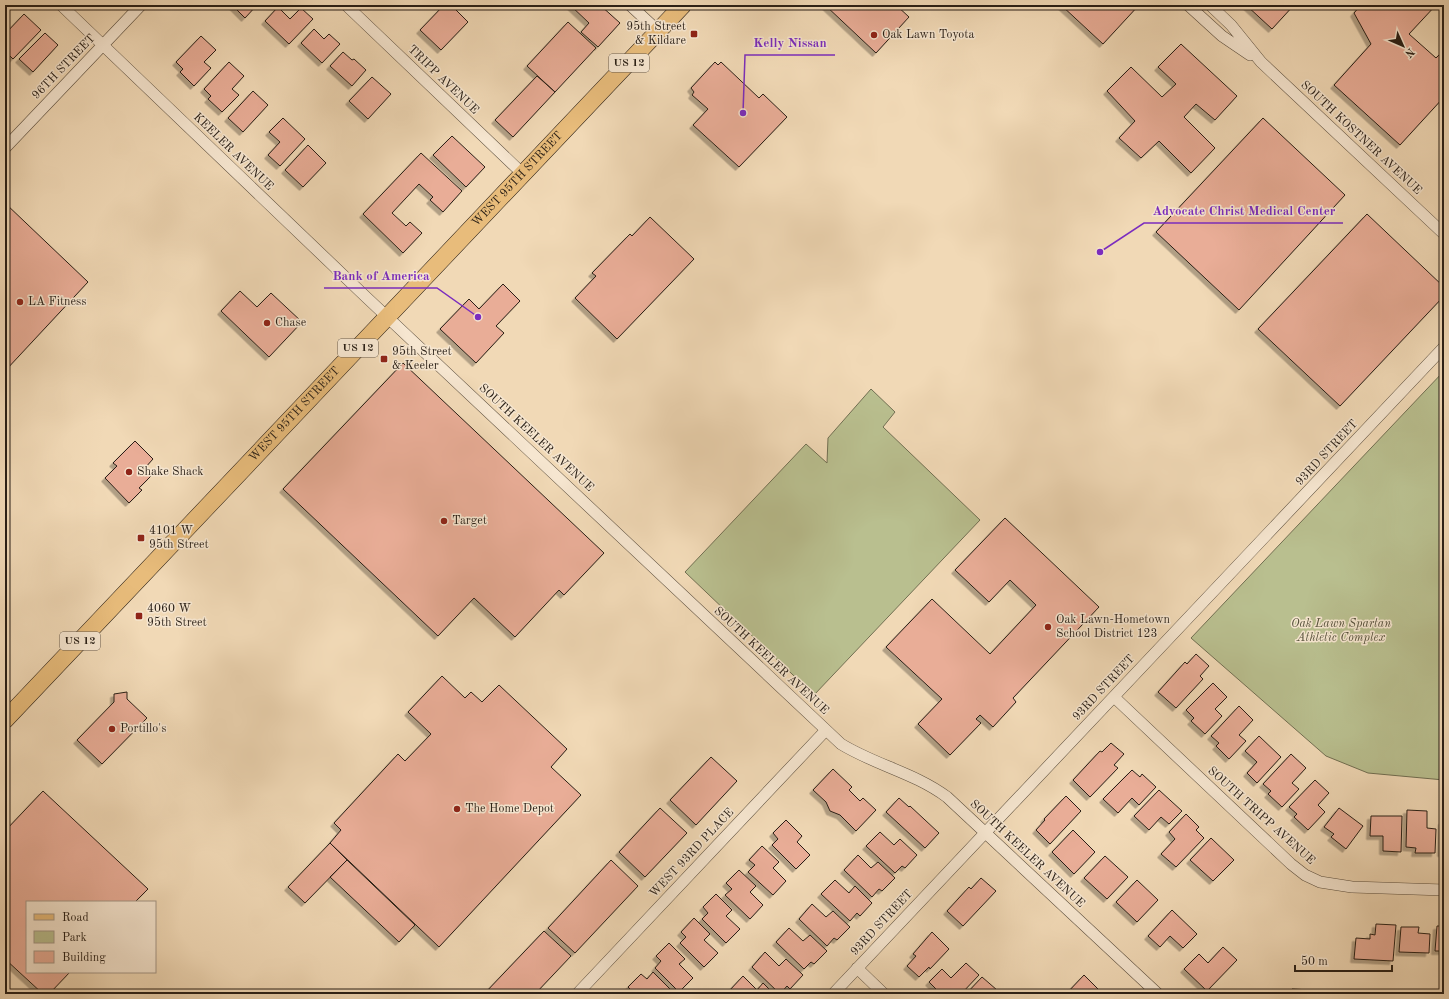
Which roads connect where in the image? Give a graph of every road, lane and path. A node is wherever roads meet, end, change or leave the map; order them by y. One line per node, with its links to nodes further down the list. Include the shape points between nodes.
1 (61, 5): 9 (street, KEELER AVENUE)
2 (141, 5): 9 (street, 96TH STREET)
3 (346, 5): 12 (street, TRIPP AVENUE)
4 (630, 5): 8 (street)
5 (684, 5): 8 (main road, WEST 95TH STREET / US 12)
6 (1188, 5): 10 (street, SOUTH KOSTNER AVENUE, via 1222,36)
7 (1210, 5): 10 (street, SOUTH KOSTNER AVENUE, via 1231,25)
8 (658, 31): 12 (main road, WEST 95TH STREET / US 12)
9 (103, 45): 11 (street, 96TH STREET); 14 (street, KEELER AVENUE)
10 (1261, 62): 13 (street, SOUTH KOSTNER AVENUE)
11 (5, 148)
12 (523, 174): 14 (main road, WEST 95TH STREET / US 12)
13 (1444, 234)
14 (388, 317): 17 (main road, WEST 95TH STREET / US 12); 18 (street, SOUTH KEELER AVENUE)
15 (1444, 348): 16 (street, 93RD STREET)
16 (1114, 697): 19 (street, 93RD STREET); 20 (street, SOUTH TRIPP AVENUE, via 1305,875 1320,882 1352,887)
17 (5, 720)
18 (826, 730): 19 (street, SOUTH KEELER AVENUE, via 854,752 926,782); 22 (street, WEST 93RD PLACE)
19 (985, 833): 21 (street, 93RD STREET); 25 (street, SOUTH KEELER AVENUE)
20 (1444, 890)
21 (857, 968): 23 (street, 93RD STREET); 24 (street)
22 (577, 994)
23 (833, 994)
24 (884, 994)
25 (1158, 994)

